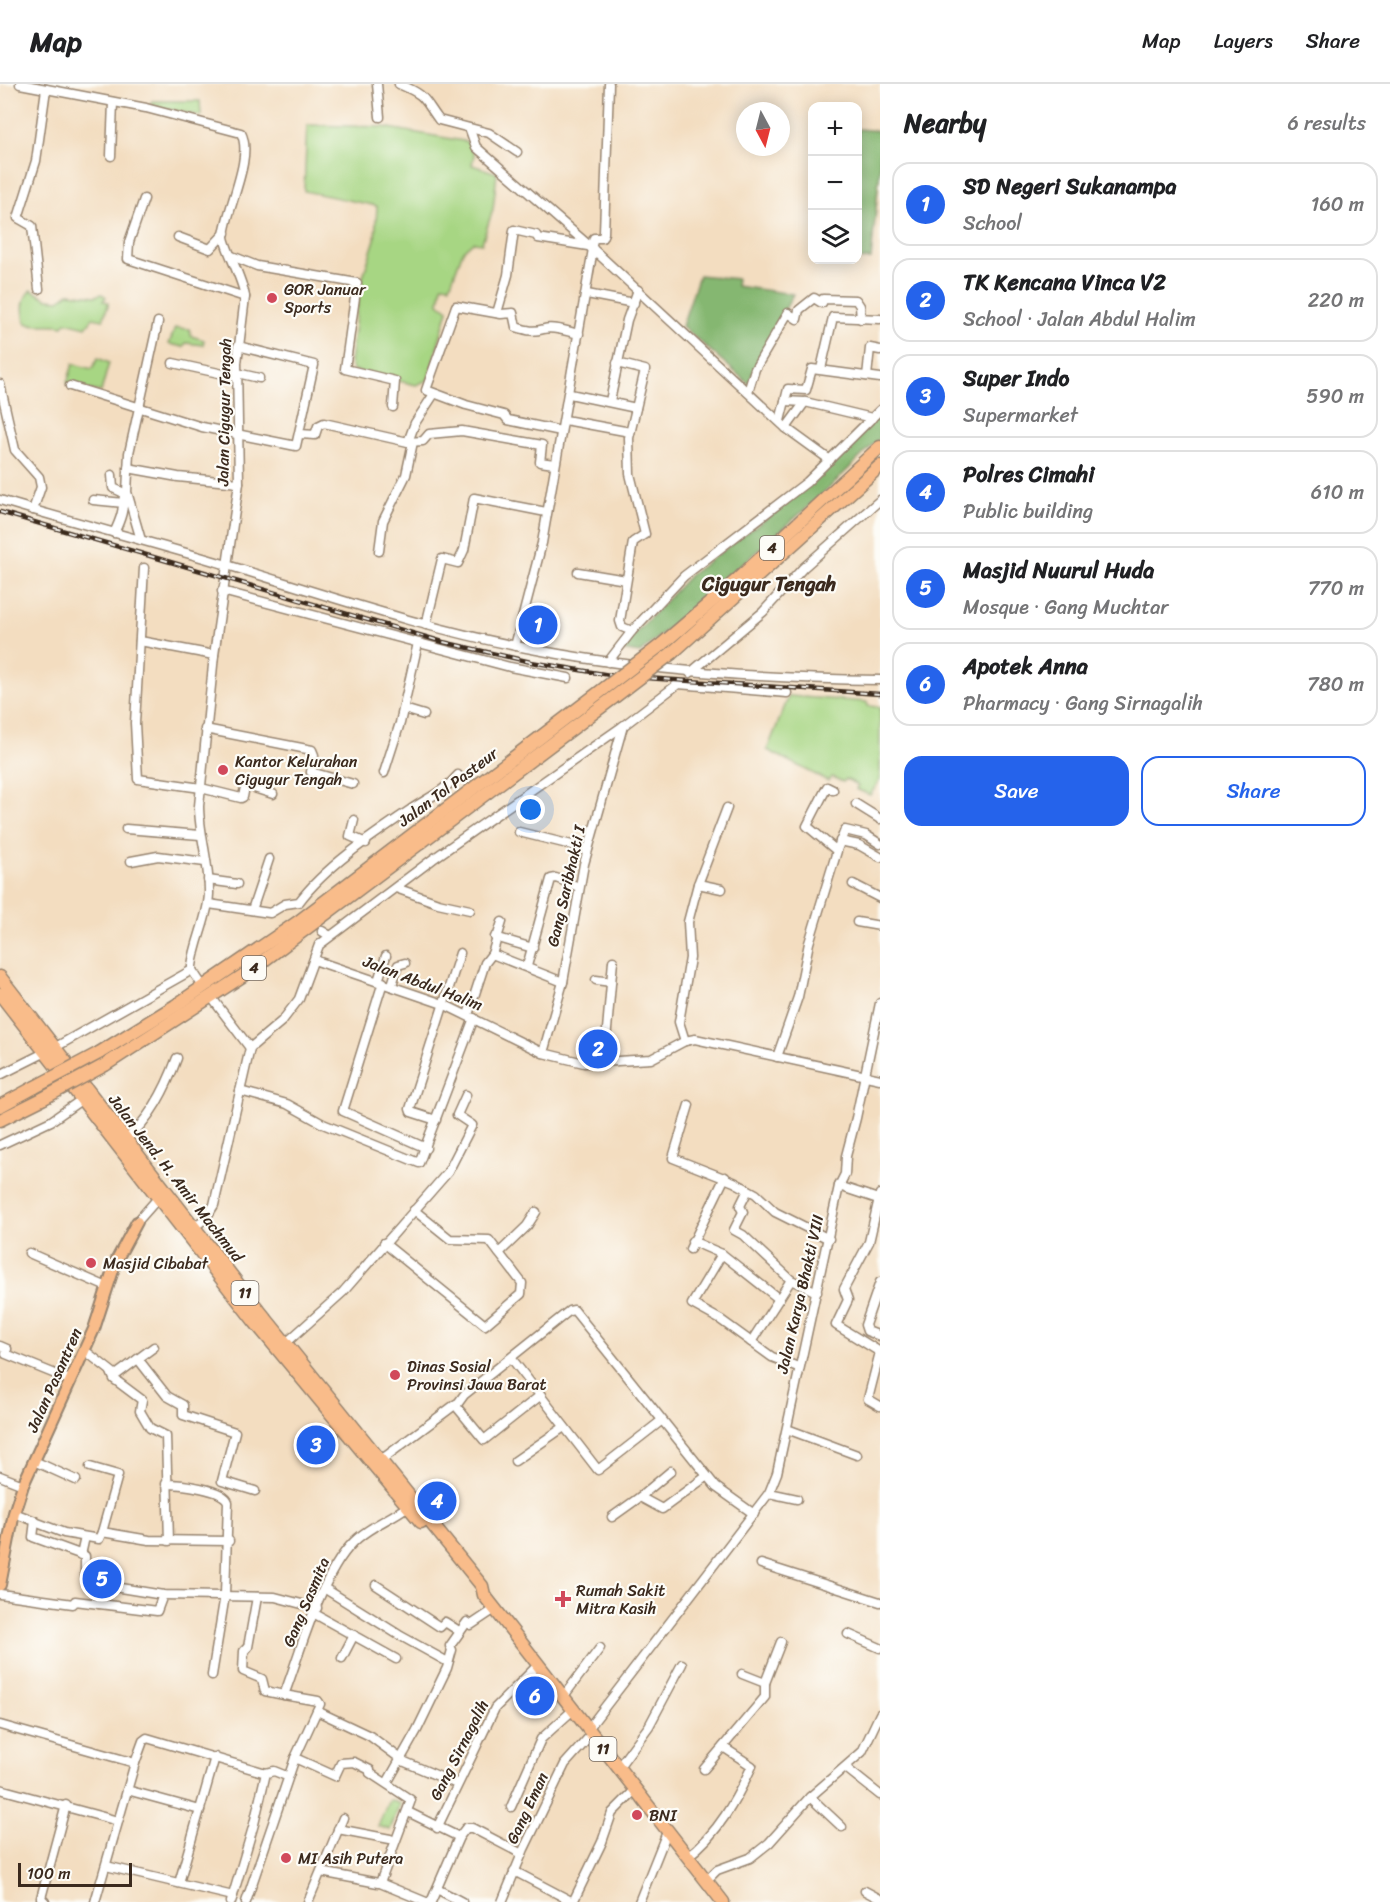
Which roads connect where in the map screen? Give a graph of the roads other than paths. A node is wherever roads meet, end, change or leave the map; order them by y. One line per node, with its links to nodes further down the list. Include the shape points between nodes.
1 (20, 84): 5 (street)
2 (377, 84): 7 (street)
3 (399, 84): 8 (street, via 421,93 439,120)
4 (609, 84): 14 (street, via 604,233 602,238 594,238)
5 (46, 89): 6 (street); 16 (street, via 36,161 18,218 32,226)
6 (113, 102): 10 (street); 12 (street, via 241,133 244,141 240,176)
7 (380, 117)
8 (470, 130): 9 (street, via 494,135); 14 (street, via 476,147)
9 (517, 152)
10 (111, 156)
11 (144, 199): 19 (street, via 129,242 128,259)
12 (225, 233): 13 (street, via 210,249); 15 (street, Jalan Cigugur Tengah)
13 (178, 237)
14 (591, 248): 17 (street); 18 (street); 21 (street, via 514,230 508,275)
15 (232, 255): 19 (street, Jalan Cigugur Tengah); 44 (street, via 257,266 357,283 345,369 395,381)
16 (39, 290)
17 (638, 290): 20 (street); 37 (street)
18 (586, 294): 20 (street); 25 (street)
19 (245, 297): 26 (street, Jalan Cigugur Tengah)
20 (634, 303): 29 (street)
21 (497, 313): 25 (street, via 514,313 516,327); 38 (street, via 454,307 427,385 426,391)
22 (861, 319): 23 (street); 30 (street, via 833,317); 37 (street, via 856,300 823,299 822,303 814,298 800,310 797,319 788,312 763,354)
23 (880, 319)
24 (158, 322): 43 (street)
25 (579, 334): 39 (street)
26 (238, 346): 31 (street, Jalan Cigugur Tengah); 52 (street, via 314,365)
27 (880, 350): 32 (street, via 870,348)
28 (173, 363): 31 (street)
29 (617, 363): 40 (street); 45 (street, via 645,370)
30 (821, 369): 32 (street); 41 (street, via 811,369 806,389 788,389)
31 (237, 375): 33 (street); 53 (street, Jalan Cigugur Tengah)
32 (867, 376): 34 (street)
33 (259, 378)
34 (880, 378)
35 (0, 384): 66 (street, via 15,450 39,477 41,487)
36 (70, 386): 43 (street)
37 (748, 392): 49 (street)
38 (434, 394): 50 (street, via 504,415 508,420); 54 (street, via 415,423)
39 (570, 394): 40 (street); 48 (street)
40 (610, 401): 45 (street)
41 (785, 401): 42 (street); 49 (street)
42 (805, 402): 47 (street); 49 (street)
43 (138, 406): 53 (street); 59 (street)
44 (393, 408)
45 (636, 408): 51 (street)
46 (880, 410): 47 (street)
47 (873, 417): 56 (street)
48 (565, 420): 50 (street); 51 (street)
49 (783, 424): 56 (street)
50 (561, 431): 57 (street)
51 (630, 432): 74 (street, via 630,474 645,534 633,542)
52 (300, 434): 53 (street, via 296,446); 54 (street, via 315,435 324,423)
53 (238, 437): 61 (street, Jalan Cigugur Tengah)
54 (410, 442): 57 (street, via 424,441 429,434 462,431 542,445 540,462); 70 (street, via 406,475 382,521)
55 (880, 447): 86 (highway, Jalan Tol Pasteur / 4, bridge)
56 (830, 460): 77 (street, via 807,483 684,576)
57 (554, 464): 67 (street)
58 (880, 466): 86 (highway, Jalan Tol Pasteur / 4, bridge, via 714,618 672,653)
59 (128, 468): 61 (street); 69 (street, via 127,492)
60 (112, 475): 65 (street, via 113,488 124,493)
61 (239, 483): 71 (street, Jalan Cigugur Tengah)
62 (0, 500): 66 (street)
63 (93, 500): 65 (street)
64 (880, 500): 83 (street, via 803,568 764,612)
65 (124, 503): 68 (street)
66 (33, 510): 68 (street)
67 (546, 512): 76 (street, via 474,498 460,560 458,563 442,559); 80 (street, via 542,543)
68 (114, 533): 69 (street)
69 (141, 540): 71 (street)
70 (379, 551)
71 (227, 565): 75 (street, Jalan Cigugur Tengah); 76 (street)
72 (144, 568): 78 (street)
73 (578, 572): 74 (street)
74 (626, 580): 77 (street, via 620,621 622,627)
75 (222, 591): 79 (street); 81 (street, Jalan Cigugur Tengah)
76 (426, 625): 80 (street)
77 (632, 631): 82 (street)
78 (140, 641): 81 (street); 95 (street, via 135,723 138,779)
79 (418, 643): 84 (street); 88 (street)
80 (515, 646): 82 (street)
81 (214, 655): 91 (street, Jalan Cigugur Tengah)
82 (608, 662): 83 (street)
83 (690, 673): 85 (street)
84 (568, 678)
85 (880, 680)
86 (609, 693): 111 (highway, Jalan Tol Pasteur / 4)
87 (787, 693): 90 (street, via 678,684)
88 (404, 709): 89 (street); 92 (street)
89 (424, 715)
90 (623, 726): 108 (street, Gang Saribhakti I); 120 (street)
91 (205, 729): 94 (street, via 312,750 315,755 311,772); 95 (street, Jalan Cigugur Tengah)
92 (384, 773)
93 (458, 775): 106 (street)
94 (353, 784)
95 (201, 788): 97 (street, via 242,798 248,786); 104 (street, Jalan Cigugur Tengah)
96 (833, 790): 109 (street, via 827,787 807,826)
97 (273, 794)
98 (856, 804): 101 (street)
99 (727, 808): 117 (street)
100 (354, 819): 106 (street, via 350,836)
101 (880, 819)
102 (126, 829): 104 (street)
103 (519, 832): 108 (street)
104 (200, 836): 114 (street, Jalan Cigugur Tengah)
105 (840, 841): 107 (street, via 845,830 851,830); 109 (street); 110 (street, via 859,845)
106 (366, 843): 124 (street, via 313,883 301,904 285,904 275,912)
107 (880, 844)
108 (588, 849): 119 (street, Gang Saribhakti I)
109 (837, 850): 154 (street, via 809,943 798,997)
110 (880, 857)
111 (392, 858): 164 (highway, Jalan Tol Pasteur / 4, bridge, via 99,1053); 165 (highway, Jalan Tol Pasteur / 4, bridge, via 247,973 105,1065)
112 (269, 859): 124 (street)
113 (131, 861): 114 (street, via 158,856)
114 (205, 862): 115 (street, Jalan Cigugur Tengah)
115 (208, 880): 116 (street); 123 (street, Jalan Cigugur Tengah)
116 (237, 884)
117 (698, 884): 121 (street); 150 (street, via 688,922 690,958 679,1022)
118 (853, 884): 122 (street)
119 (579, 887): 130 (street, via 551,879); 142 (street, Gang Saribhakti I)
120 (396, 888): 125 (street); 134 (street, via 326,934)
121 (722, 889)
122 (880, 898)
123 (208, 904): 124 (street); 138 (street, Jalan Cigugur Tengah)
124 (252, 910)
125 (470, 910)
126 (502, 922): 129 (street)
127 (857, 922): 128 (street)
128 (880, 926)
129 (495, 937): 130 (street); 132 (street)
130 (532, 948): 137 (street)
131 (460, 953): 148 (street)
132 (492, 954): 137 (street); 149 (street, via 485,963)
133 (386, 956): 144 (street)
134 (314, 960): 144 (street, Jalan Abdul Halim); 151 (street, via 307,984 293,1008)
135 (613, 961): 143 (street)
136 (405, 963): 144 (street, via 398,965)
137 (527, 966): 142 (street)
138 (192, 970): 141 (street); 152 (street)
139 (0, 977): 152 (highway, Jalan Jend. H. Amir Machmud / 11)
140 (596, 980): 143 (street)
141 (200, 982)
142 (563, 982): 153 (street, Gang Saribhakti I)
143 (611, 982): 156 (street)
144 (384, 983): 148 (street, Jalan Abdul Halim); 169 (street, via 343,1111)
145 (0, 994): 152 (highway, Jalan Jend. H. Amir Machmud / 11)
146 (215, 1002): 151 (street)
147 (880, 1003): 158 (street, Jalan Karya Bhakti VIII)
148 (443, 1004): 149 (street, Jalan Abdul Halim); 166 (street, via 410,1109)
149 (471, 1016): 153 (street, Jalan Abdul Halim); 166 (street)
150 (685, 1041): 154 (street, via 706,1041); 156 (street, Jalan Abdul Halim, via 658,1058)
151 (250, 1048): 160 (street)
152 (49, 1051): 157 (street); 162 (highway, Jalan Jend. H. Amir Machmud / 11); 167 (highway, Jalan Jend. H. Amir Machmud / 11)
153 (543, 1053): 156 (street, Jalan Abdul Halim, via 585,1064)
154 (777, 1057): 158 (street)
155 (177, 1058): 167 (street, via 166,1089)
156 (604, 1064)
157 (0, 1075)
158 (863, 1076): 159 (street); 171 (street, Jalan Karya Bhakti VIII)
159 (880, 1079)
160 (240, 1091): 169 (street, via 287,1104 416,1164 422,1161); 179 (street, via 214,1205)
161 (466, 1095): 175 (street, via 457,1115 472,1125 448,1172)
162 (81, 1100): 168 (street, via 51,1121); 173 (highway, Jalan Jend. H. Amir Machmud / 11)
163 (688, 1105): 170 (street, via 673,1158)
164 (0, 1106)
165 (0, 1120)
166 (436, 1120): 169 (street)
167 (129, 1137): 179 (highway, Jalan Jend. H. Amir Machmud / 11)
168 (0, 1144)
169 (426, 1148)
170 (725, 1178): 172 (street); 184 (street, via 691,1245)
171 (839, 1186): 174 (street); 180 (street, Jalan Karya Bhakti VIII)
172 (748, 1190): 180 (street, via 776,1212); 185 (street, via 734,1230)
173 (159, 1197): 178 (street, Jalan Pasantren); 210 (highway, Jalan Jend. H. Amir Machmud / 11)
174 (879, 1197): 177 (street, via 875,1211)
175 (414, 1209): 181 (street); 183 (street, via 450,1239 484,1238)
176 (536, 1212): 183 (street)
177 (879, 1217): 203 (street, via 844,1290 848,1300 836,1325 879,1352 868,1400)
178 (137, 1222): 186 (main road, Jalan Pasantren)
179 (194, 1227): 192 (highway, Jalan Jend. H. Amir Machmud / 11)
180 (829, 1239): 188 (street, Jalan Karya Bhakti VIII)
181 (384, 1243): 183 (street, via 485,1325 523,1291 522,1283); 192 (street, via 336,1299)
182 (29, 1253): 186 (street)
183 (499, 1253)
184 (722, 1254): 189 (street); 191 (street, via 692,1304)
185 (791, 1280): 188 (street); 189 (street)
186 (107, 1287): 195 (main road, Jalan Pasantren)
187 (879, 1288): 190 (street, via 865,1325 867,1331)
188 (817, 1292): 198 (street, Jalan Karya Bhakti VIII)
189 (779, 1299): 191 (street)
190 (880, 1336)
191 (751, 1342): 198 (street, via 772,1357)
192 (285, 1344): 210 (highway, Jalan Jend. H. Amir Machmud / 11)
193 (0, 1346): 200 (street, via 7,1349 6,1353)
194 (154, 1347): 196 (street)
195 (84, 1350): 199 (street); 200 (main road, Jalan Pasantren)
196 (138, 1359): 199 (street, via 118,1375); 218 (street, via 167,1396 183,1405 183,1414 236,1432 222,1481)
197 (512, 1359): 201 (street); 202 (street); 204 (street, via 574,1310)
198 (798, 1367): 206 (street, Jalan Karya Bhakti VIII)
199 (111, 1372): 216 (street, via 114,1379 142,1400 140,1411 150,1428 166,1437)
200 (70, 1380): 208 (main road, Jalan Pasantren)
201 (540, 1395): 202 (street, via 484,1440); 205 (street)
202 (456, 1404): 210 (street)
203 (880, 1406)
204 (661, 1421): 205 (street, via 598,1470); 214 (street)
205 (564, 1427): 209 (street)
206 (787, 1429): 207 (street); 219 (street, Jalan Karya Bhakti VIII)
207 (857, 1455)
208 (34, 1461): 215 (street); 217 (main road, Jalan Pasantren)
209 (514, 1461)
210 (377, 1462): 222 (highway, Jalan Jend. H. Amir Machmud / 11); 241 (highway, Jalan Jend. H. Amir Machmud / 11, via 482,1586)
211 (90, 1467): 227 (street, via 118,1475)
212 (671, 1471): 220 (street)
213 (0, 1476): 217 (street)
214 (707, 1476): 220 (street, via 662,1509); 224 (street)
215 (76, 1480)
216 (166, 1484): 229 (street); 230 (street, via 184,1484 227,1498)
217 (24, 1485): 223 (main road, Jalan Pasantren)
218 (255, 1491)
219 (769, 1493): 221 (street); 224 (street, Jalan Karya Bhakti VIII)
220 (640, 1497): 225 (street)
221 (797, 1499)
222 (408, 1506): 237 (street, Gang Sasmita, via 357,1538 335,1564); 241 (highway, Jalan Jend. H. Amir Machmud / 11)
223 (14, 1513): 226 (street); 231 (main road, Jalan Pasantren)
224 (754, 1514): 267 (street, Gang Eman, via 713,1563)
225 (612, 1517)
226 (35, 1522): 228 (street); 232 (street, via 33,1537)
227 (102, 1532): 228 (street, via 99,1539); 229 (street)
228 (85, 1538): 232 (street)
229 (170, 1541): 230 (street)
230 (229, 1542): 240 (street)
231 (3, 1544): 235 (main road, Jalan Pasantren)
232 (81, 1555): 234 (street, via 87,1558)
233 (761, 1564): 243 (street)
234 (85, 1574)
235 (0, 1585)
236 (376, 1585): 247 (street, via 440,1627 446,1622)
237 (324, 1588): 246 (street, Gang Sasmita); 255 (street)
238 (0, 1594): 244 (street)
239 (163, 1595): 240 (street); 244 (street, via 157,1611); 244 (street, via 102,1585)
240 (225, 1595): 242 (street); 259 (street)
241 (484, 1595): 245 (highway, Jalan Jend. H. Amir Machmud / 11)
242 (256, 1597): 246 (street, via 275,1597); 261 (street, via 243,1671 262,1679 265,1692)
243 (880, 1602)
244 (99, 1604)
245 (495, 1609): 247 (street, via 471,1625 467,1622); 257 (highway, Jalan Jend. H. Amir Machmud / 11)
246 (316, 1611): 249 (street); 261 (street, Gang Sasmita)
247 (459, 1631): 255 (street)
248 (848, 1634): 252 (street)
249 (354, 1635): 253 (street); 254 (street)
250 (781, 1642): 260 (street)
251 (600, 1648): 262 (street)
252 (880, 1648)
253 (342, 1658)
254 (396, 1659)
255 (446, 1661): 270 (street, via 447,1668)
256 (682, 1664): 273 (street, via 649,1726)
257 (538, 1665): 262 (highway, Jalan Jend. H. Amir Machmud / 11); 279 (street, Gang Sirnagalih, via 495,1708)
258 (742, 1674): 260 (street)
259 (212, 1675)
260 (765, 1683): 268 (street, via 765,1697)
261 (284, 1695): 264 (street, via 318,1701)
262 (563, 1696): 263 (highway, Jalan Jend. H. Amir Machmud / 11)
263 (573, 1710): 267 (highway, Jalan Jend. H. Amir Machmud / 11); 286 (street, via 541,1738)
264 (317, 1711): 270 (street); 271 (street)
265 (880, 1714): 274 (street, via 866,1746)
266 (0, 1725): 272 (street)
267 (590, 1732): 273 (highway, Jalan Jend. H. Amir Machmud / 11); 299 (street, Gang Eman, via 565,1764)
268 (723, 1747): 275 (street); 300 (street, via 752,1766 720,1824 704,1845)
269 (215, 1757): 272 (street, via 147,1738); 276 (street); 287 (street)
270 (401, 1757): 278 (street); 279 (street)
271 (295, 1758): 278 (street, via 335,1776 341,1763 354,1762); 295 (street)
272 (135, 1763): 282 (street)
273 (618, 1768): 281 (highway, Jalan Jend. H. Amir Machmud / 11)
274 (846, 1768): 283 (street); 284 (street)
275 (704, 1769)
276 (266, 1773): 277 (street); 291 (street)
277 (284, 1774)
278 (387, 1783): 288 (street, via 411,1800)
279 (457, 1784): 293 (street, Gang Sirnagalih)
280 (0, 1789): 285 (street)
281 (635, 1790): 296 (highway, Jalan Jend. H. Amir Machmud / 11); 319 (street, via 612,1813)
282 (128, 1791): 287 (street); 290 (street)
283 (880, 1794)
284 (810, 1797): 292 (street); 304 (street, via 759,1851 747,1860 717,1870)
285 (66, 1805): 290 (street); 311 (street, via 41,1898)
286 (511, 1807)
287 (200, 1810): 305 (street)
288 (408, 1812): 293 (street); 315 (street, via 380,1883)
289 (343, 1818): 294 (street)
290 (118, 1821): 301 (street)
291 (253, 1827): 295 (street); 309 (street)
292 (842, 1827)
293 (437, 1828): 297 (street)
294 (338, 1829): 298 (street); 303 (street)
295 (267, 1832): 313 (street)
296 (667, 1832): 300 (highway, Jalan Jend. H. Amir Machmud / 11); 320 (street)
297 (459, 1837): 299 (street, via 466,1828 472,1828); 307 (street)
298 (390, 1839)
299 (522, 1854): 302 (street, Gang Eman)
300 (687, 1857): 304 (highway, Jalan Jend. H. Amir Machmud / 11)
301 (106, 1866): 305 (street); 312 (street)
302 (514, 1871): 318 (street, Gang Eman); 319 (street)
303 (321, 1872): 306 (street); 314 (street)
304 (706, 1881): 321 (highway, Jalan Jend. H. Amir Machmud / 11)
305 (179, 1883): 309 (street)
306 (378, 1883)
307 (437, 1889): 316 (street); 317 (street)
308 (865, 1891): 310 (street)
309 (232, 1899)
310 (880, 1899)
311 (45, 1902)
312 (95, 1902)
313 (246, 1902)
314 (308, 1902)
315 (426, 1902)
316 (431, 1902)
317 (462, 1902)
318 (502, 1902)
319 (573, 1902)
320 (639, 1902)
321 (723, 1902)

